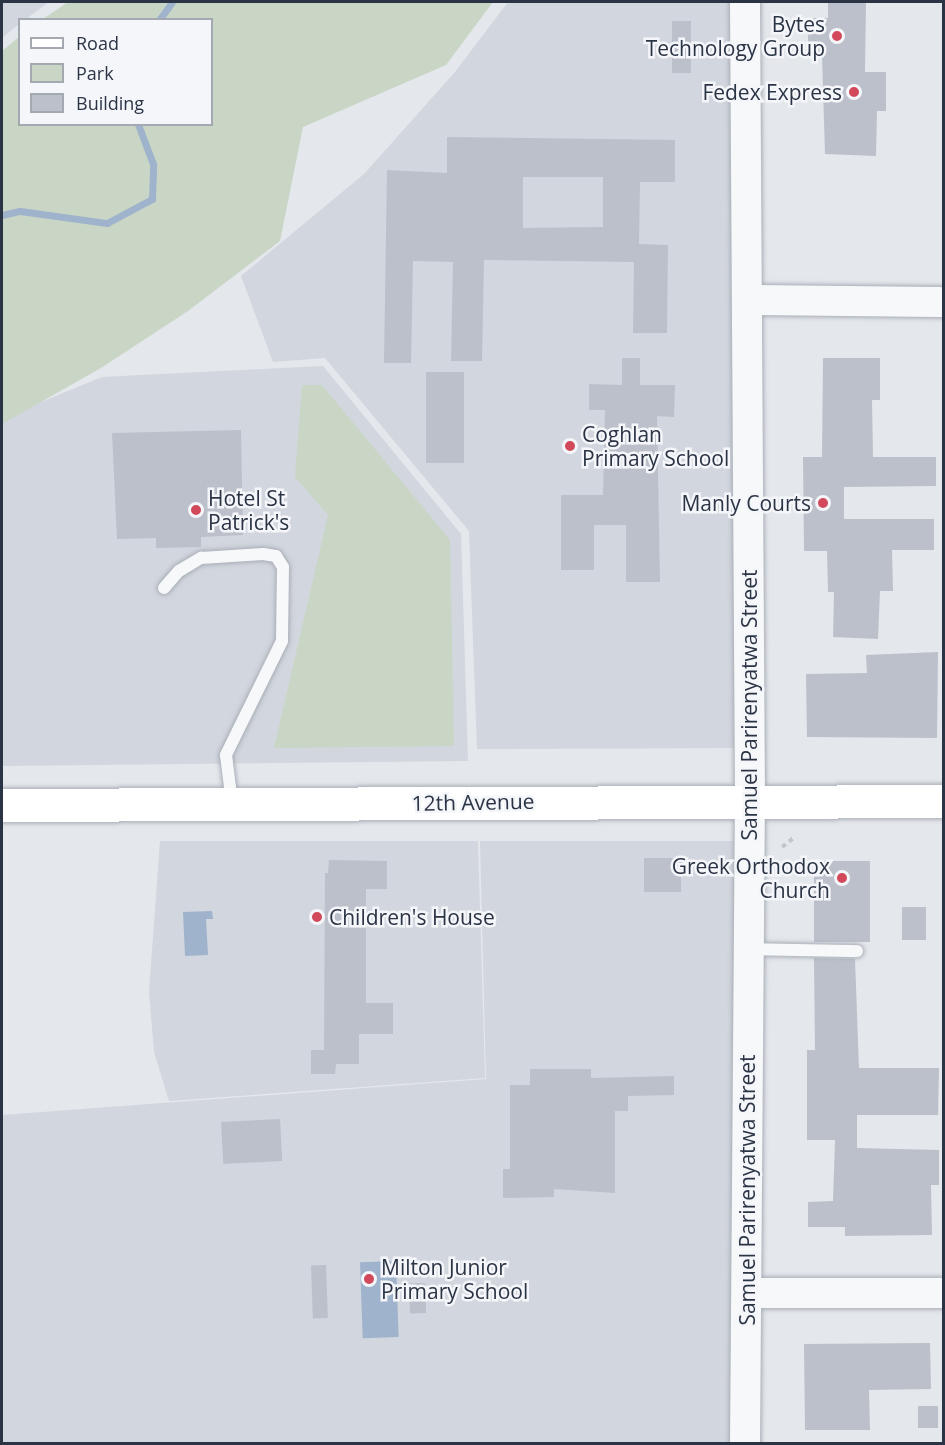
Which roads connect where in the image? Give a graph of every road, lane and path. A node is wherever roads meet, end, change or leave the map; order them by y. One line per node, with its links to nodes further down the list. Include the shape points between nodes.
1 (745, 2): 2 (street, Samuel Parirenyatwa Street)
2 (748, 300): 3 (street); 5 (street, Samuel Parirenyatwa Street)
3 (944, 302)
4 (164, 588): 7 (lane, via 179,571 201,558 263,554 276,556 283,567 282,641 226,755)
5 (750, 799): 6 (main road, 12th Avenue); 7 (main road, 12th Avenue); 11 (street, Samuel Parirenyatwa Street)
6 (944, 801)
7 (232, 804): 8 (main road, 12th Avenue)
8 (2, 805)
9 (796, 836): 10 (path)
10 (782, 847)
11 (749, 949): 12 (lane); 13 (street, Samuel Parirenyatwa Street)
12 (857, 951)
13 (747, 1293): 14 (street); 15 (street, Samuel Parirenyatwa Street)
14 (944, 1293)
15 (745, 1443)

